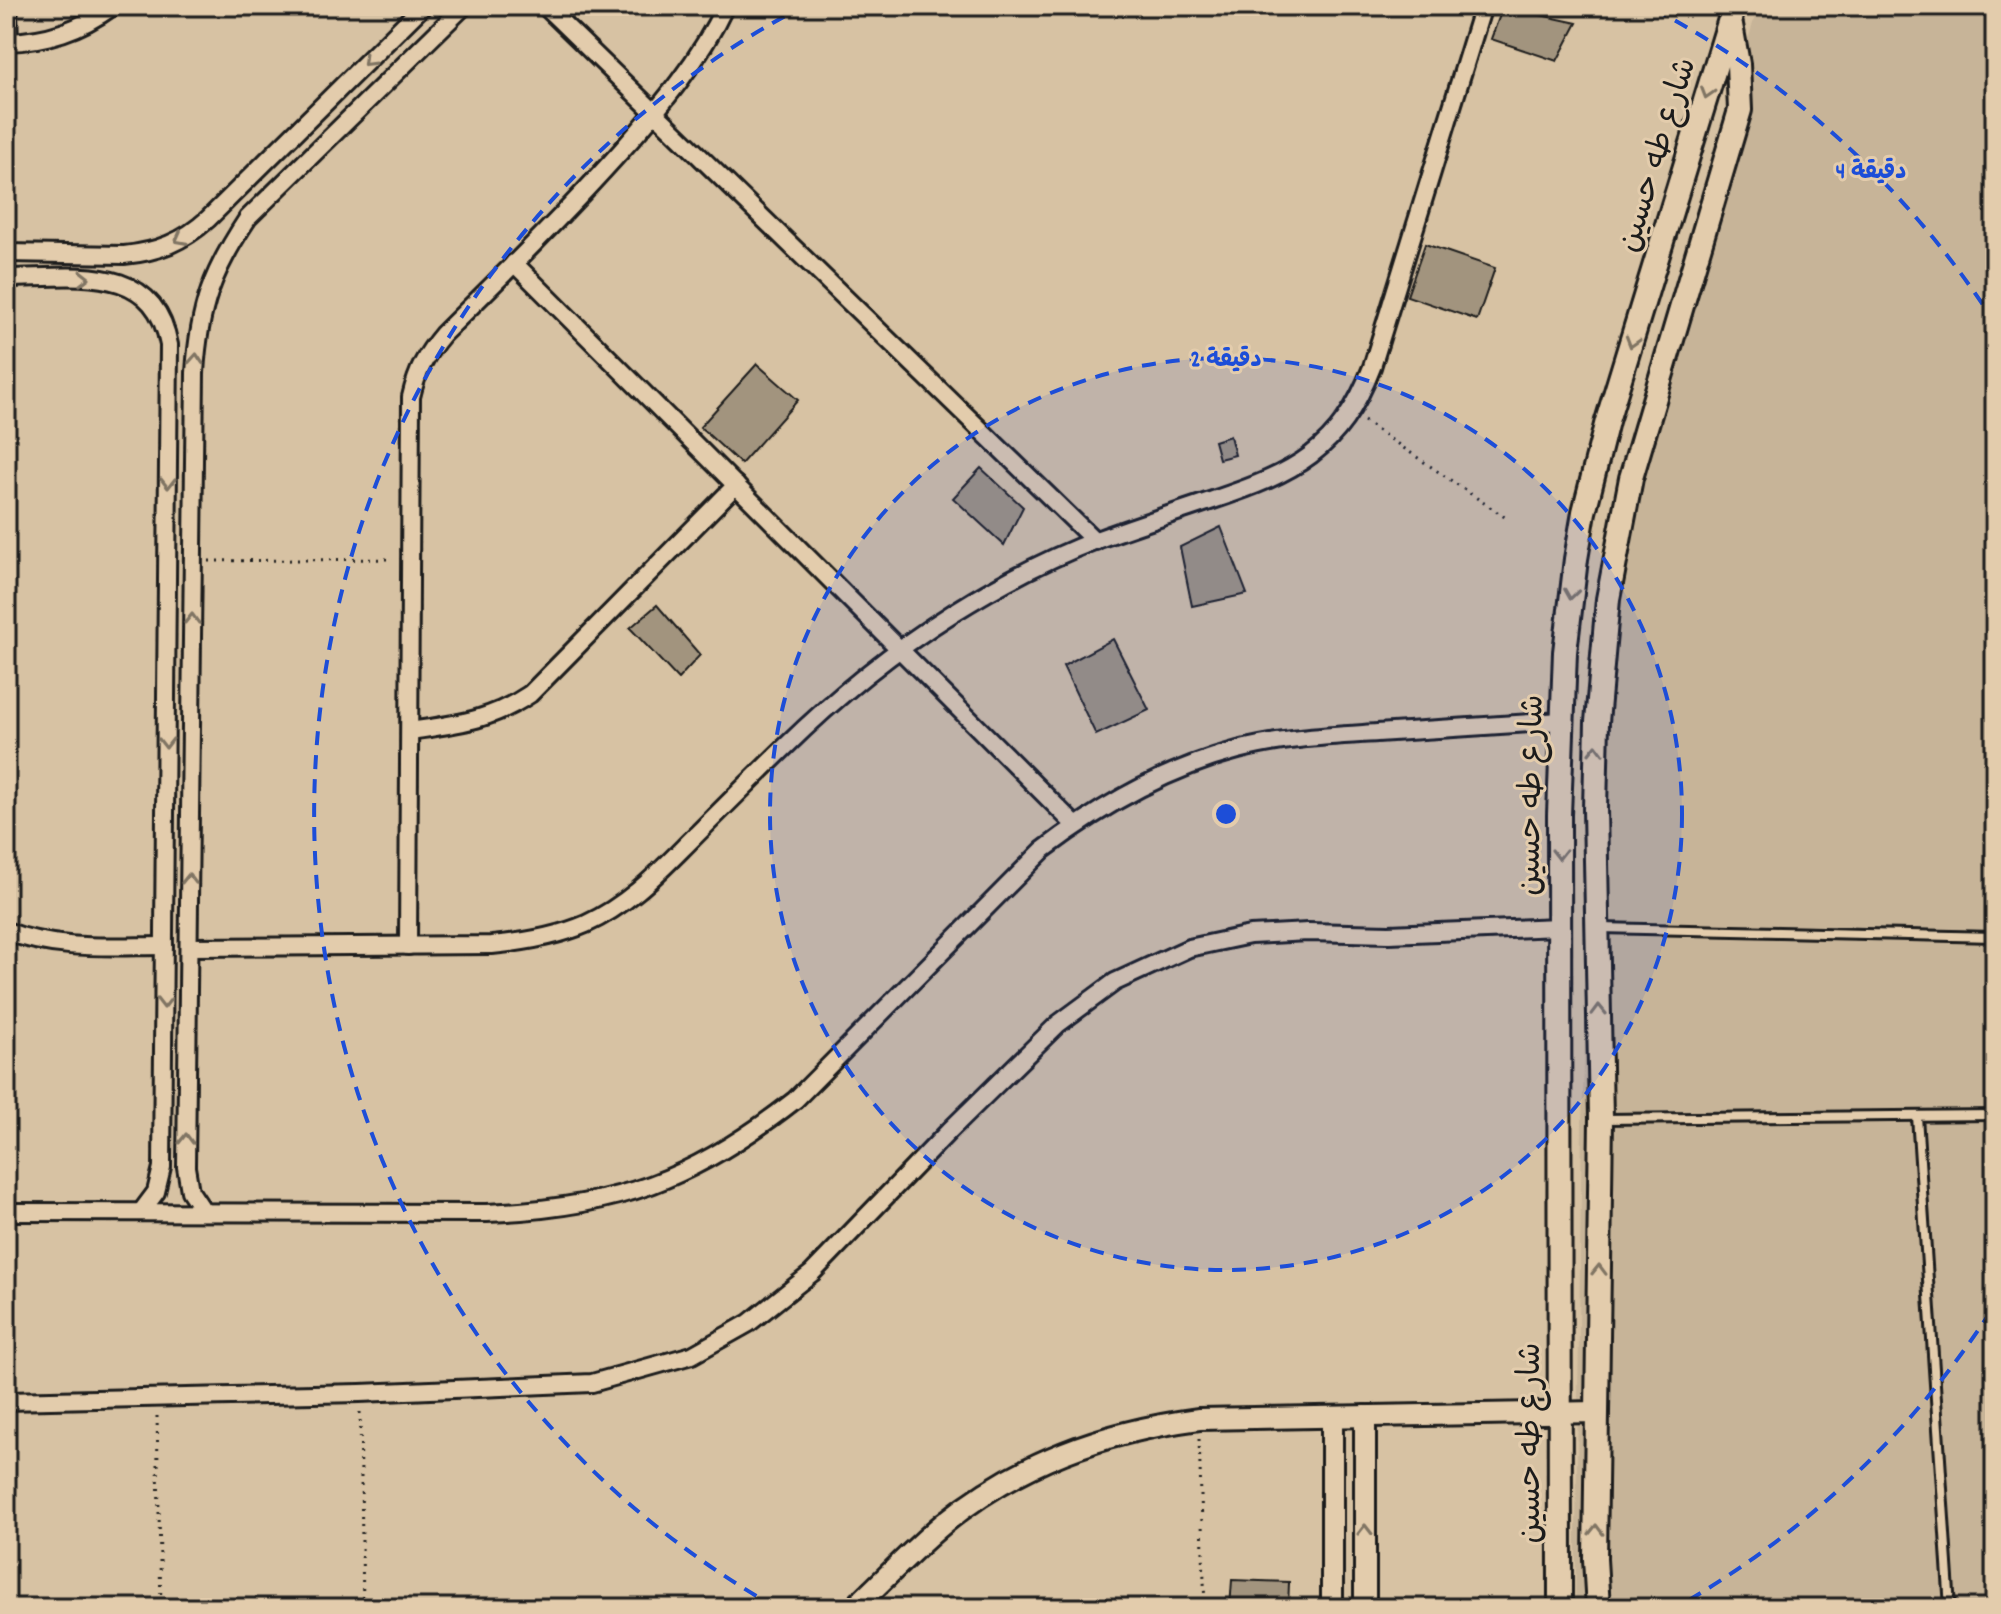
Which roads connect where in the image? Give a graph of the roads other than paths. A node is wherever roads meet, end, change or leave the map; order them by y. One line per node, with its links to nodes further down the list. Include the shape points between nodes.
1 (8, 6): 9 (street)
2 (113, 6): 9 (street, via 75,30)
3 (423, 6): 11 (street, one-way to 11, via 186,237 143,253)
4 (464, 6): 26 (street, one-way to 4, via 198,331 208,291 248,218)
5 (545, 6): 10 (street)
6 (725, 6): 10 (street, via 687,72)
7 (1483, 6): 15 (street, via 1372,367 1351,412 1310,457 1285,474)
8 (1732, 12): 17 (main road, شارع طه حسين, one-way to 17, via 1595,467 1573,574); 21 (main road, شارع طه حسين, one-way to 8, via 1597,722 1618,538 1647,418 1740,110)
9 (7, 42)
10 (655, 113): 12 (street); 15 (street)
11 (6, 253)
12 (514, 263): 14 (street); 18 (street, via 428,352 411,397)
13 (6, 278): 24 (street, one-way to 24, via 126,283 150,300 165,326 169,361)
14 (736, 485): 16 (street); 18 (street, via 530,694 471,722)
15 (1095, 541): 16 (street, via 1018,575)
16 (898, 648): 19 (street); 25 (street, via 839,696 642,889 615,908 556,935 525,942)
17 (1561, 721): 19 (street, via 1298,738 1239,749 1181,768); 20 (main road, شارع طه حسين, one-way to 20)
18 (410, 731): 25 (street)
19 (1075, 825): 32 (street, via 1043,850 795,1100 751,1134 652,1186 543,1211)
20 (1559, 927): 33 (street, via 1250,935 1189,948 1115,982 1058,1024 812,1273 749,1323 692,1355 592,1383); 35 (main road, شارع طه حسين)
21 (1597, 928): 23 (lane); 29 (main road, شارع طه حسين, one-way to 21)
22 (6, 931): 24 (street, via 79,946)
23 (1995, 937)
24 (164, 946): 31 (street, one-way to 31, via 162,1167 156,1192)
25 (408, 946): 26 (street)
26 (189, 947): 32 (street, one-way to 26, via 186,1179)
27 (1995, 1115): 28 (lane)
28 (1917, 1116): 29 (lane); 43 (lane)
29 (1601, 1119): 34 (main road, شارع طه حسين, one-way to 29)
30 (6, 1212): 31 (street)
31 (141, 1212): 32 (street)
32 (204, 1212)
33 (6, 1401)
34 (1597, 1412): 35 (street); 42 (main road, شارع طه حسين, one-way to 34)
35 (1559, 1413): 36 (street); 41 (main road, شارع طه حسين)
36 (1365, 1416): 37 (street); 40 (street, one-way to 36)
37 (1332, 1417): 38 (street, via 1199,1419 1145,1426 1058,1454 1017,1474 942,1525); 39 (street)
38 (854, 1608)
39 (1332, 1608)
40 (1365, 1608)
41 (1560, 1608)
42 (1598, 1608)
43 (1950, 1608)

